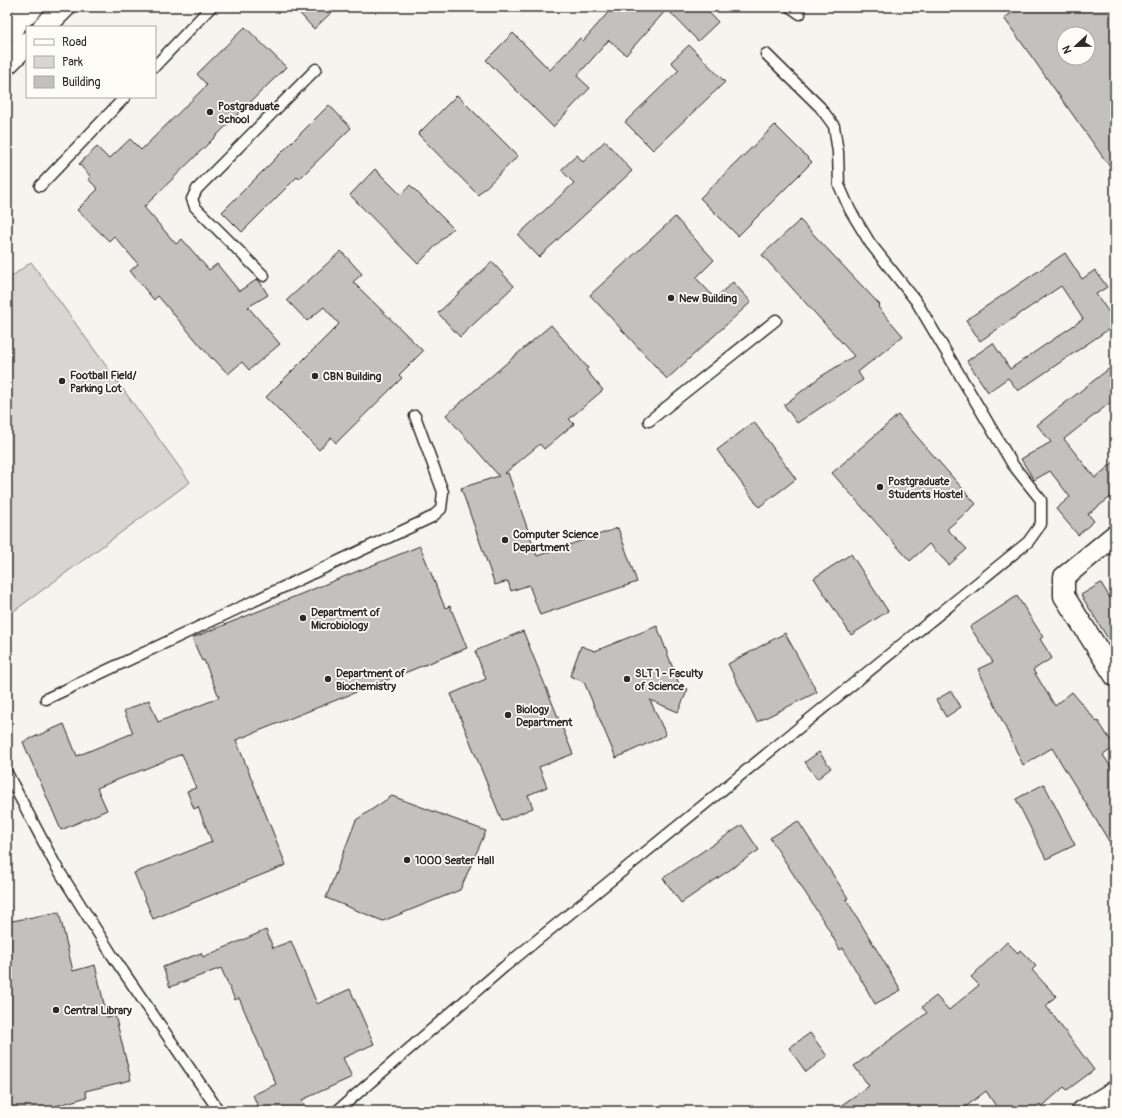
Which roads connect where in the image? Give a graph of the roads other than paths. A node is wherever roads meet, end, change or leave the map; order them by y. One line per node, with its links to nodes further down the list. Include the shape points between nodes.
1 (32, 7): 7 (main road)
2 (64, 7): 6 (main road)
3 (211, 7): 11 (lane)
4 (790, 7): 5 (lane)
5 (800, 14)
6 (45, 26)
7 (7, 32)
8 (26, 44): 10 (main road)
9 (766, 54): 25 (lane, via 820,107 834,126 839,185 850,210 870,243 916,301 1013,465 1041,500 1041,524 1028,542 504,967)
10 (7, 63)
11 (156, 65)
12 (316, 69): 15 (lane, via 197,189 192,199 195,207)
13 (124, 98): 14 (lane)
14 (40, 186)
15 (264, 276)
16 (776, 320): 18 (lane)
17 (415, 416): 21 (lane, via 443,492 441,509 432,517)
18 (649, 421)
19 (1115, 535): 20 (street, via 1064,577 1064,596)
20 (1115, 676)
21 (46, 699)
22 (7, 773): 24 (lane, via 56,866 112,956)
23 (1115, 1091): 26 (street)
24 (219, 1111)
25 (337, 1111)
26 (1082, 1111)

